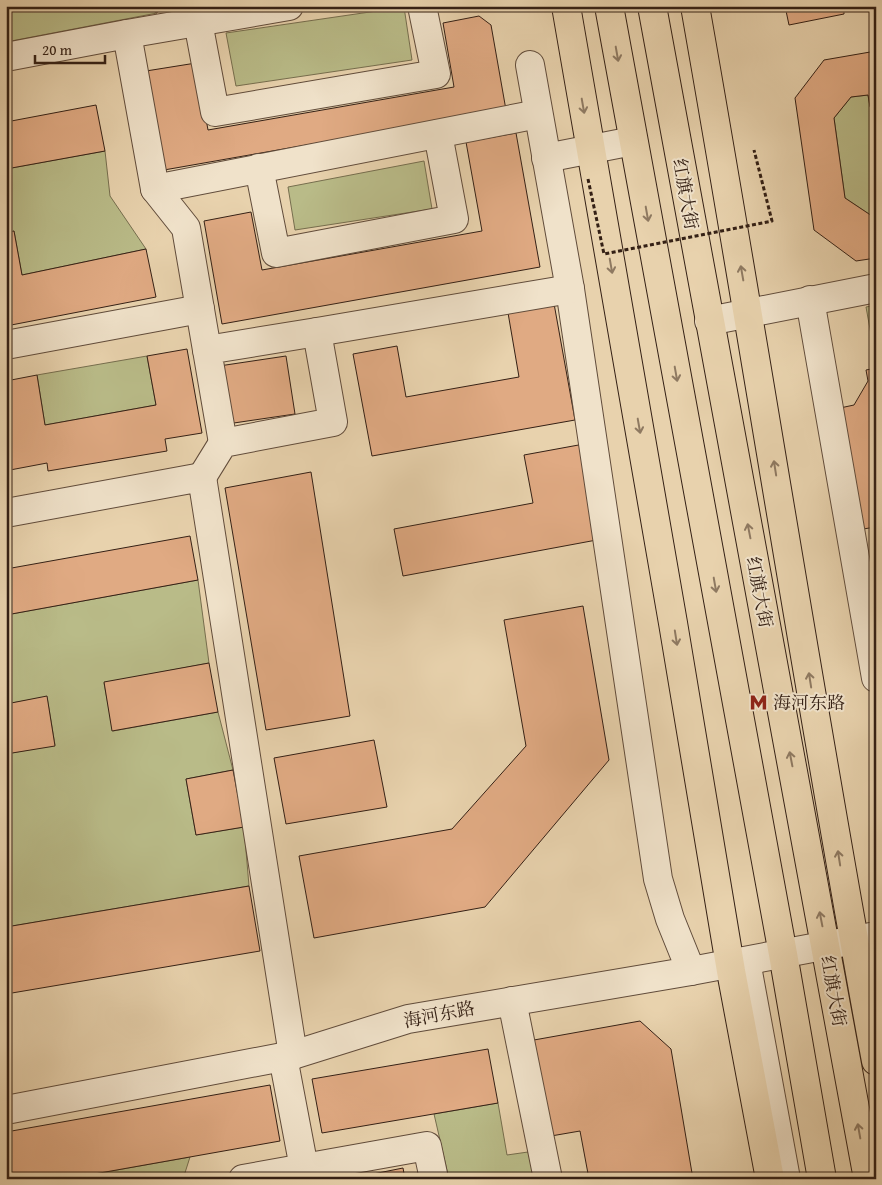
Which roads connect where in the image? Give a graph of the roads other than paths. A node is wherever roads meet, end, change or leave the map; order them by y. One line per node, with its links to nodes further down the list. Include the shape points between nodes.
1 (289, 6): 7 (street)
2 (422, 6): 7 (street, via 436,74 215,112)
3 (566, 6): 14 (main road, one-way to 14)
4 (609, 6): 13 (main road, one-way to 13)
5 (652, 6): 23 (main road, 红旗大街)
6 (695, 6): 22 (main road, 红旗大街, one-way to 6)
7 (197, 14): 8 (street)
8 (127, 34): 9 (street); 17 (street)
9 (6, 57)
10 (530, 65): 11 (street)
11 (538, 114): 12 (street); 15 (street)
12 (438, 134): 16 (street); 16 (street, via 454,219 436,223 276,252)
13 (633, 141): 14 (street); 34 (main road, one-way to 34)
14 (591, 150): 15 (street); 35 (main road, one-way to 35, via 673,623)
15 (546, 158): 19 (street)
16 (258, 168): 17 (street)
17 (155, 189): 21 (street, via 186,228)
18 (876, 288): 20 (street)
19 (570, 289): 24 (street); 36 (street, via 658,879)
20 (810, 300): 22 (street); 30 (street)
21 (200, 309): 25 (street); 26 (street)
22 (749, 312): 23 (street); 32 (main road, 红旗大街, one-way to 22)
23 (709, 321): 33 (main road, 红旗大街, one-way to 23)
24 (317, 332): 26 (street); 27 (street, via 333,422)
25 (6, 344)
26 (207, 350): 27 (street)
27 (223, 443): 28 (street)
28 (202, 477): 29 (street); 38 (street)
29 (6, 513)
30 (868, 581): 31 (street)
31 (876, 678)
32 (865, 938): 33 (street, 海河东路); 39 (main road, 红旗大街)
33 (826, 945): 34 (street, 海河东路); 48 (main road, 红旗大街, one-way to 33)
34 (783, 954): 35 (street, 海河东路); 47 (main road)
35 (738, 962): 36 (street, 海河东路); 45 (main road); 46 (street)
36 (691, 971): 37 (street, 海河东路)
37 (512, 1001): 38 (street, 海河东路, via 408,1019); 44 (street)
38 (288, 1056): 40 (street, 海河东路); 41 (street)
39 (876, 1061)
40 (6, 1110)
41 (304, 1168): 42 (street); 43 (street, via 427,1146)
42 (243, 1179)
43 (434, 1179)
44 (548, 1179)
45 (770, 1179)
46 (786, 1179)
47 (822, 1179)
48 (868, 1179)

